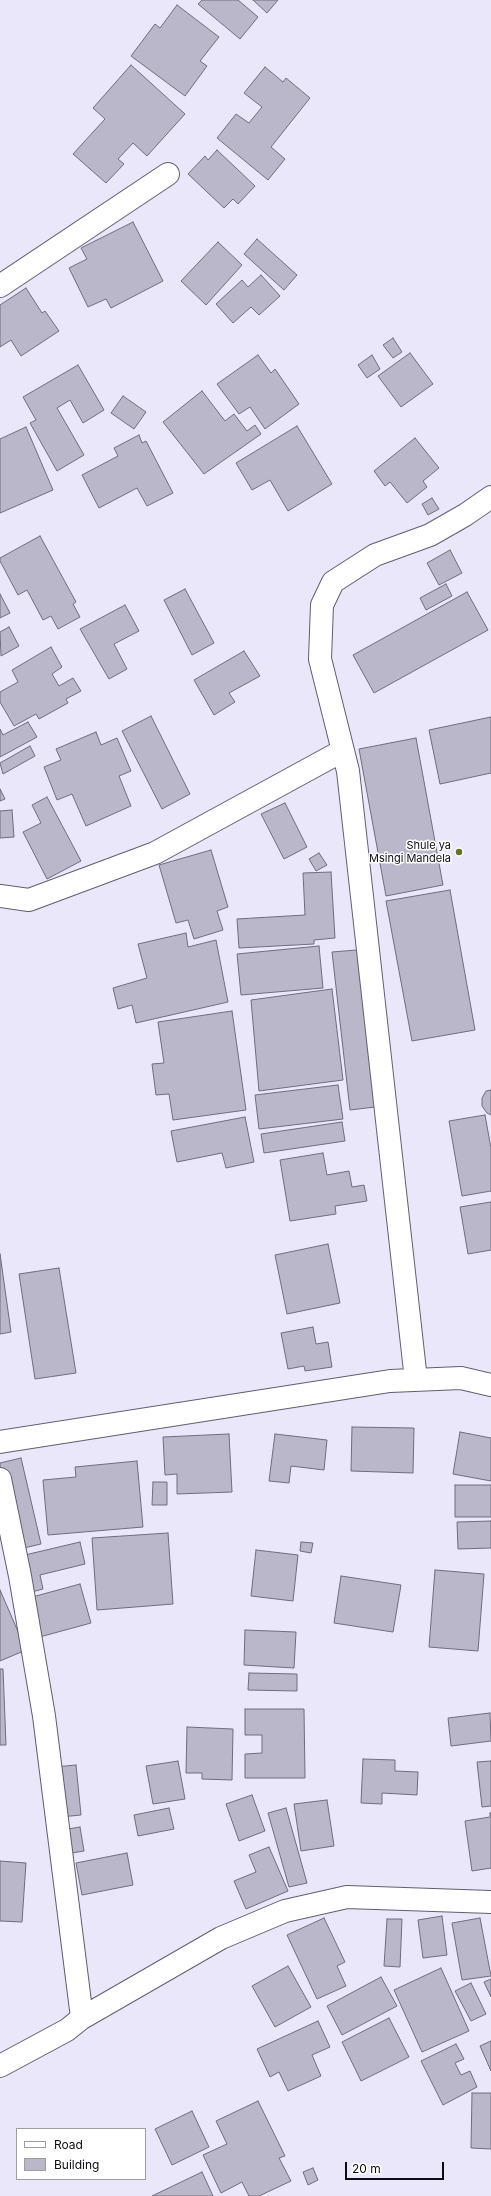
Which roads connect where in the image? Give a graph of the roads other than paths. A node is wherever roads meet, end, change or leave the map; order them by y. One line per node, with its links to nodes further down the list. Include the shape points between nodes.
1 (168, 174): 2 (street)
2 (0, 286)
3 (491, 497): 4 (street, via 430,536 375,555 333,582 322,605 320,660)
4 (342, 751): 5 (street, via 155,853 29,900); 6 (street, via 348,771)
5 (0, 896)
6 (416, 1380): 7 (street, via 461,1378); 8 (street, via 390,1381)
7 (491, 1385)
8 (0, 1442)
9 (0, 1479): 11 (street, via 44,1716)
10 (491, 1902): 11 (street, via 347,1897 285,1911 221,1938)
11 (82, 2018): 12 (street, via 67,2030)
12 (0, 2066)

